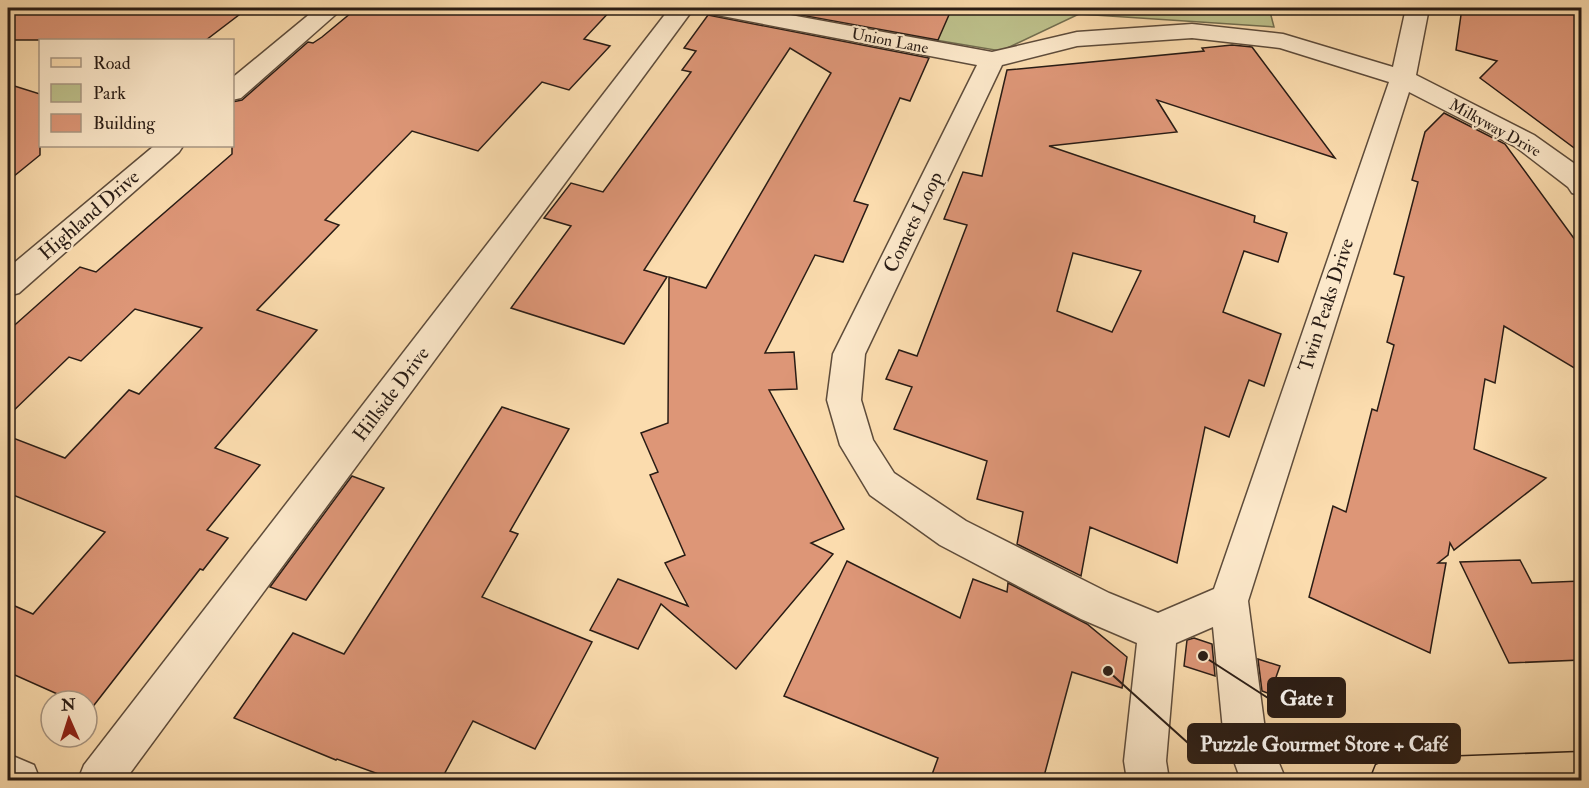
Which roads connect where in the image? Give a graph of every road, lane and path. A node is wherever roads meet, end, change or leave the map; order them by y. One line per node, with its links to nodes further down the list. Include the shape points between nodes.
1 (331, 8): 7 (street)
2 (682, 8): 16 (street, Hillside Drive)
3 (717, 8): 5 (street, Union Lane)
4 (1418, 8): 6 (street, Twin Peaks Drive)
5 (992, 60): 6 (street, via 1077,39 1192,31 1283,41); 12 (street, Comets Loop, via 849,354 844,400 857,445 882,484 953,533 1095,606)
6 (1403, 78): 9 (street, Milkyway Drive, via 1525,141); 11 (street, Twin Peaks Drive)
7 (234, 90)
8 (169, 147): 10 (street, Highland Drive)
9 (1581, 186)
10 (8, 285)
11 (1229, 602): 12 (street); 18 (street, Twin Peaks Drive, via 1244,730)
12 (1158, 632): 17 (street, via 1145,761)
13 (1581, 772): 19 (main road)
14 (8, 775): 15 (street)
15 (19, 780)
16 (99, 780)
17 (1148, 780)
18 (1266, 780)
19 (1391, 780)

